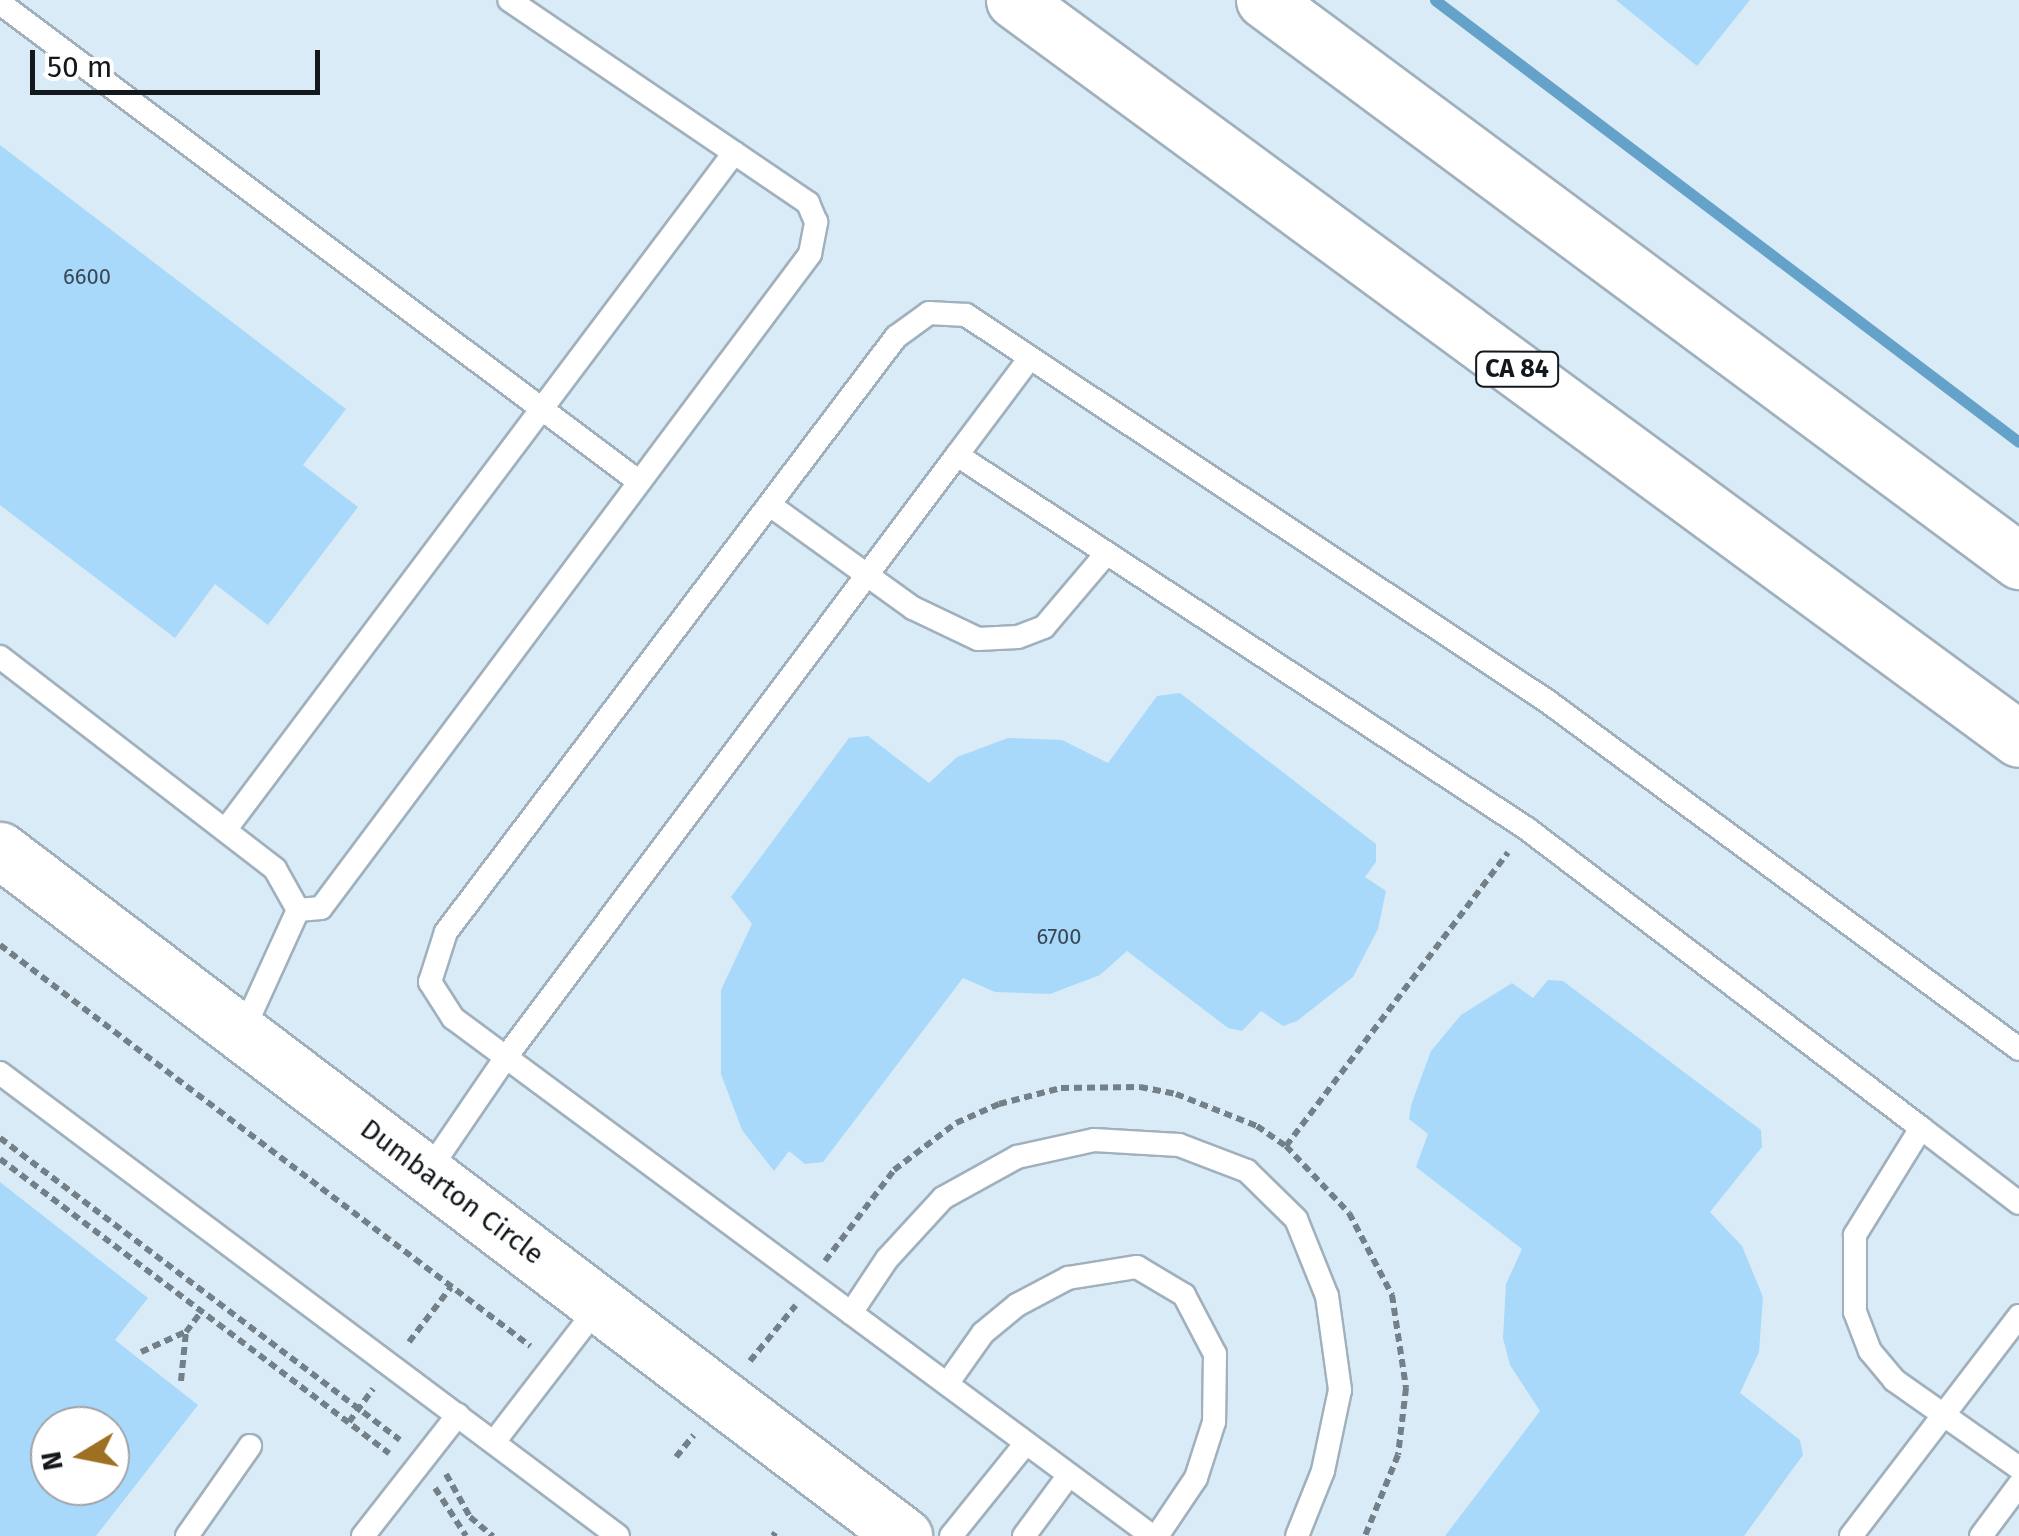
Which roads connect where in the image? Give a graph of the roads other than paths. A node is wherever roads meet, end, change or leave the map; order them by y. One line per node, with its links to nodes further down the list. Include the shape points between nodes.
1 (508, 0): 6 (lane)
2 (1014, 0): 17 (main road, CA 84)
3 (1074, 0): 16 (main road, CA 84)
4 (1264, 0): 13 (main road)
5 (0, 3): 8 (lane)
6 (734, 153): 8 (lane); 10 (lane, via 808,203 816,222 810,254)
7 (1029, 359): 9 (lane); 11 (lane, via 966,315 929,313 896,337); 22 (lane, via 1547,701)
8 (543, 406): 10 (lane); 18 (lane)
9 (957, 455): 12 (lane); 14 (lane)
10 (638, 482): 20 (lane, via 321,908)
11 (770, 505): 14 (lane); 23 (lane, via 446,932 430,982 453,1018)
12 (1105, 555): 14 (lane, via 1064,608 1018,637 978,639 945,626); 25 (lane, via 1526,828)
13 (2019, 561)
14 (866, 576): 23 (lane)
15 (0, 657): 18 (lane)
16 (2019, 698)
17 (2019, 739)
18 (226, 829): 20 (lane, via 275,869)
19 (0, 850): 21 (main road, Dumbarton Circle)
20 (298, 910): 21 (lane)
21 (242, 1033): 26 (main road, Dumbarton Circle)
22 (2019, 1049)
23 (506, 1058): 26 (lane); 29 (lane)
24 (0, 1073): 33 (lane)
25 (1921, 1128): 27 (lane); 32 (lane, via 1870,1202 1855,1235 1850,1273 1870,1351 1894,1380)
26 (426, 1173): 28 (main road, Dumbarton Circle)
27 (2019, 1203)
28 (601, 1303): 34 (lane); 43 (main road, Dumbarton Circle)
29 (851, 1313): 31 (lane); 47 (lane, via 887,1259 943,1198 1018,1158 1111,1141 1179,1145 1247,1171 1296,1219 1327,1296 1340,1390 1323,1471)
30 (2019, 1316): 32 (lane)
31 (947, 1384): 35 (lane); 46 (lane, via 983,1333 1016,1304 1068,1278 1137,1267 1184,1295 1215,1354 1214,1422 1196,1478)
32 (1946, 1415): 37 (lane); 48 (lane)
33 (458, 1416): 34 (lane); 41 (lane)
34 (494, 1442): 42 (lane)
35 (1026, 1442): 38 (lane); 44 (lane)
36 (250, 1446): 40 (lane)
37 (2019, 1468)
38 (1070, 1475): 45 (lane); 46 (lane)
39 (2019, 1486): 49 (lane)
40 (186, 1536)
41 (363, 1536)
42 (618, 1536)
43 (904, 1536)
44 (951, 1536)
45 (1024, 1536)
46 (1154, 1536)
47 (1297, 1536)
48 (1851, 1536)
49 (1981, 1536)

